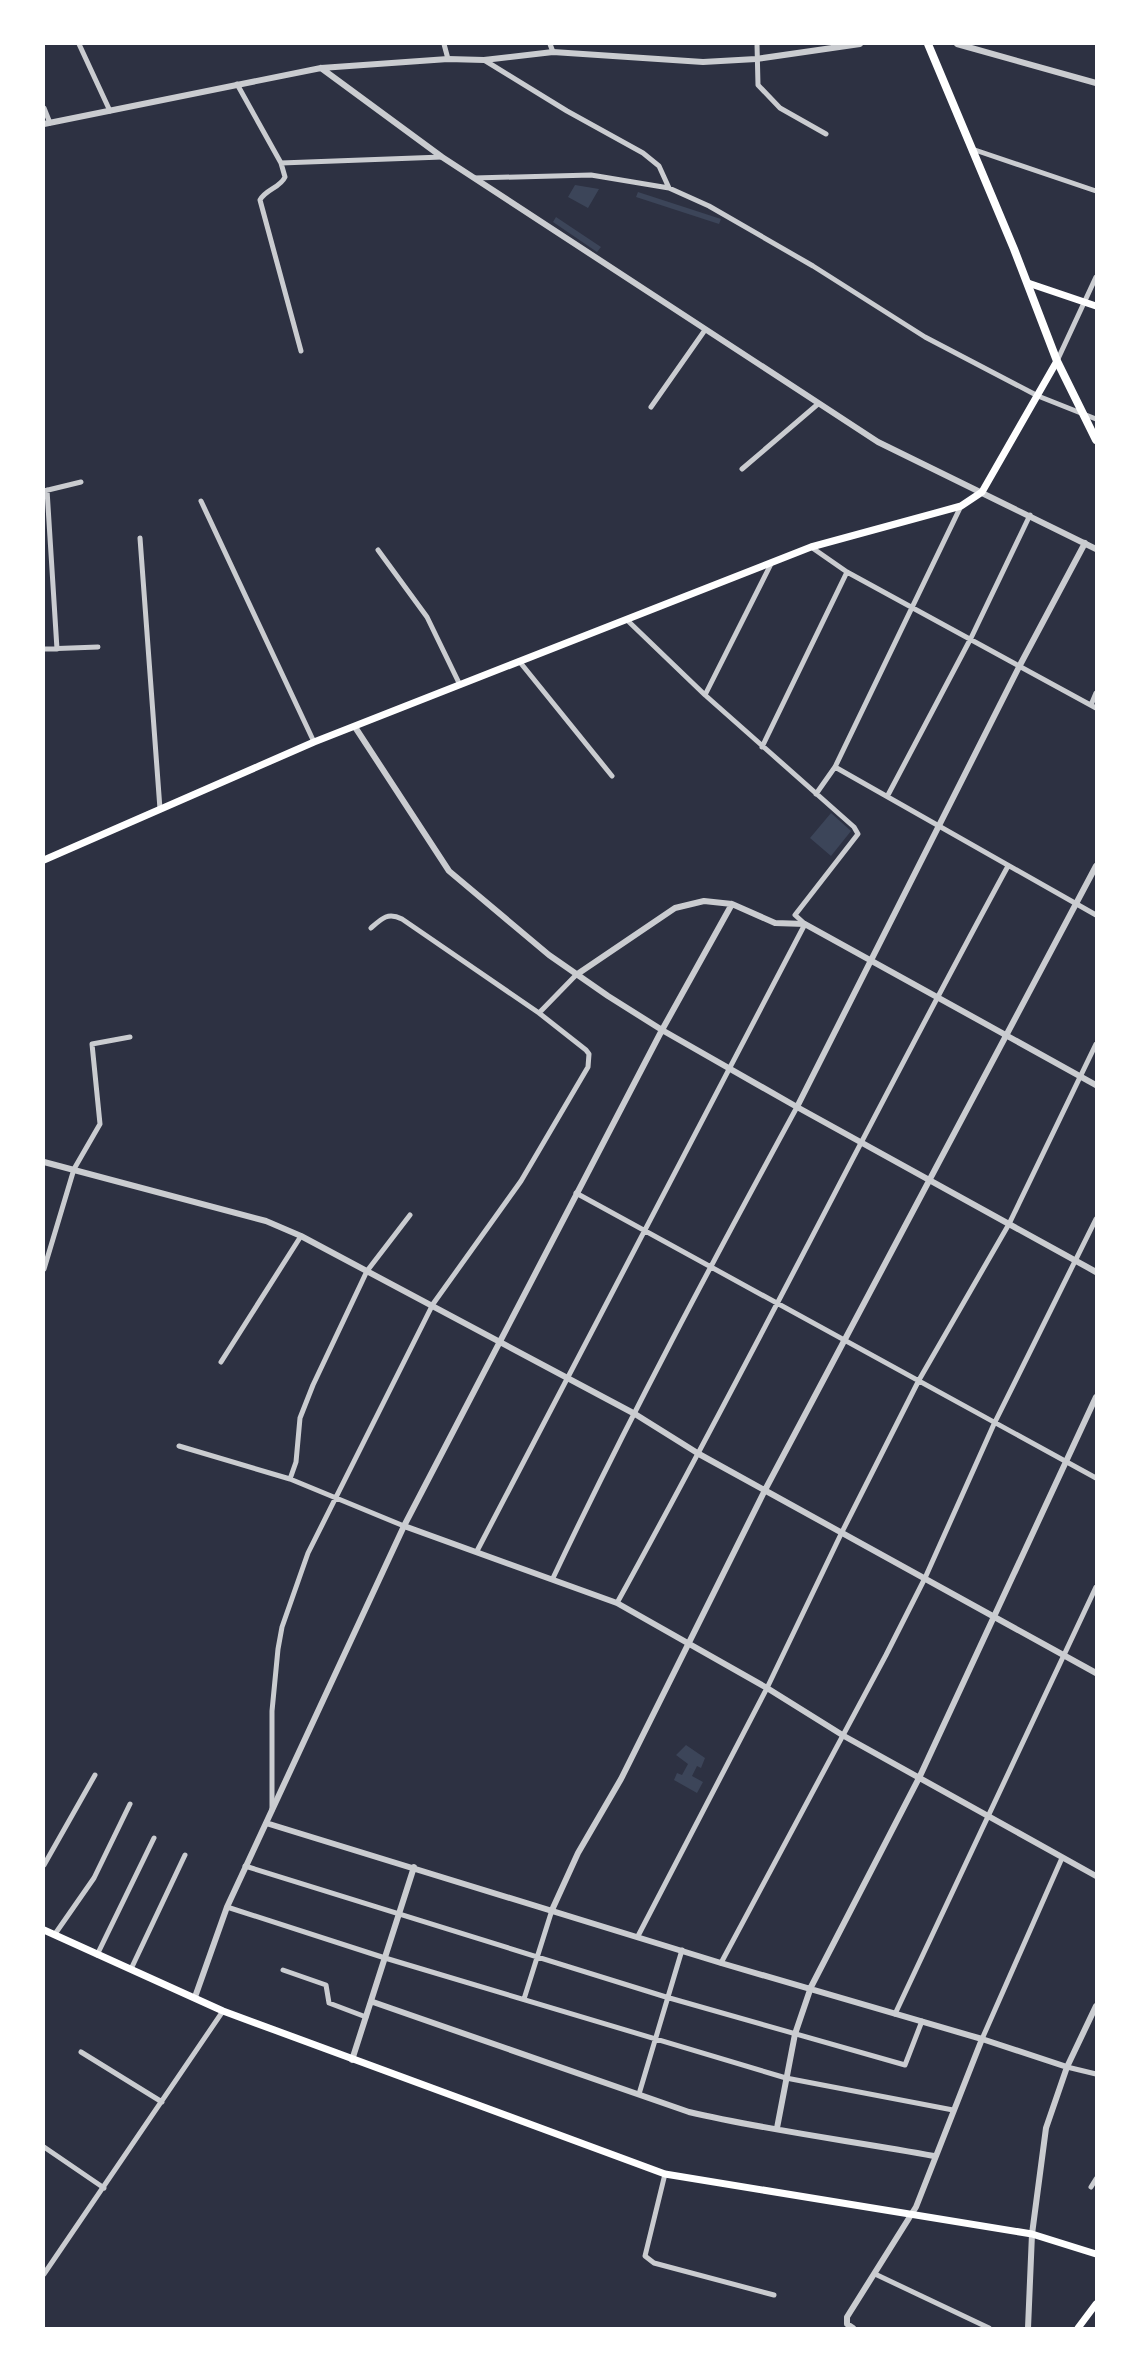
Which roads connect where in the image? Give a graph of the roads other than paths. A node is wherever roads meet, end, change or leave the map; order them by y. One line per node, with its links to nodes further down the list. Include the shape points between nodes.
1 (79, 44): 16 (street)
2 (444, 44): 9 (street)
3 (550, 44): 8 (street)
4 (757, 44): 10 (street)
5 (860, 44): 10 (street)
6 (928, 44): 19 (main road)
7 (957, 44): 13 (street)
8 (553, 52): 10 (street, via 703,62); 11 (street)
9 (448, 59): 11 (street); 12 (street)
10 (756, 59): 18 (street, via 759,85 780,108)
11 (484, 60): 23 (street, via 643,153 659,166)
12 (321, 68): 14 (street); 20 (street)
13 (1096, 83)
14 (237, 84): 16 (street); 21 (street)
15 (44, 108): 17 (street)
16 (110, 111): 17 (street)
17 (47, 124)
18 (826, 134)
19 (972, 149): 24 (street); 26 (main road)
20 (442, 157): 21 (street); 22 (street)
21 (281, 163): 30 (street, via 284,179 262,196 261,206)
22 (474, 178): 23 (street, via 591,175); 29 (street)
23 (669, 188): 32 (street, via 709,206 813,266 925,337)
24 (1096, 191)
25 (1096, 277): 27 (street)
26 (1028, 284): 27 (main road); 31 (main road)
27 (1085, 303): 28 (main road); 31 (street)
28 (1096, 306)
29 (705, 330): 33 (street); 34 (street)
30 (301, 351)
31 (1057, 360): 32 (main road); 35 (main road)
32 (1038, 396): 35 (street); 41 (main road)
33 (818, 404): 38 (street); 41 (street, via 878,442)
34 (651, 407)
35 (1083, 415): 36 (street); 37 (main road)
36 (1096, 419)
37 (1096, 440)
38 (742, 470)
39 (81, 482): 40 (street)
40 (45, 491): 57 (street)
41 (982, 492): 43 (main road); 44 (street)
42 (201, 501): 65 (street)
43 (961, 506): 47 (main road); 52 (street)
44 (1030, 515): 46 (street); 54 (street)
45 (140, 538): 71 (street)
46 (1085, 543): 48 (street); 59 (street)
47 (811, 547): 50 (main road); 51 (street)
48 (1096, 549)
49 (378, 550): 60 (street, via 427,616)
50 (771, 564): 53 (main road); 62 (street)
51 (847, 572): 52 (street); 66 (street)
52 (913, 607): 54 (street); 67 (street)
53 (627, 620): 58 (main road); 62 (street)
54 (971, 638): 59 (street); 70 (street)
55 (98, 647): 57 (street)
56 (44, 649): 57 (street)
57 (57, 649)
58 (519, 661): 60 (main road); 68 (street)
59 (1020, 665): 63 (street); 72 (street)
60 (460, 685): 64 (main road)
61 (1096, 693): 63 (street)
62 (705, 695): 66 (street)
63 (1094, 707)
64 (355, 727): 65 (main road); 82 (street, via 449,871)
65 (314, 742): 71 (main road)
66 (762, 747): 69 (street)
67 (834, 767): 69 (street); 70 (street)
68 (612, 776)
69 (816, 794): 79 (street, via 858,834 795,915)
70 (888, 795): 72 (street)
71 (160, 809): 73 (main road)
72 (939, 825): 74 (street); 81 (street)
73 (44, 860)
74 (1008, 866): 77 (street); 83 (street)
75 (1096, 866): 77 (street)
76 (732, 904): 79 (street, via 775,923); 82 (street, via 713,900 675,908); 85 (street)
77 (1077, 904): 78 (street); 86 (street)
78 (1096, 915)
79 (805, 924): 81 (street); 89 (street)
80 (371, 928): 84 (street, via 383,917 395,916)
81 (872, 959): 83 (street); 92 (street)
82 (576, 975): 84 (street); 85 (street)
83 (937, 996): 86 (street); 93 (street)
84 (539, 1013): 108 (street, via 586,1050 588,1067 521,1181)
85 (662, 1030): 89 (street); 97 (street)
86 (1008, 1035): 90 (street); 96 (street)
87 (130, 1037): 95 (street, via 92,1044 101,1118)
88 (1096, 1044): 90 (street)
89 (730, 1068): 92 (street); 101 (street)
90 (1080, 1076): 91 (street); 100 (street)
91 (1096, 1085)
92 (796, 1107): 93 (street); 104 (street)
93 (861, 1143): 96 (street); 109 (street)
94 (44, 1162): 95 (street)
95 (74, 1169): 102 (street, via 266,1221); 105 (street)
96 (930, 1180): 100 (street); 111 (street)
97 (576, 1193): 101 (street); 110 (street)
98 (411, 1215): 106 (street)
99 (1096, 1219): 103 (street)
100 (1009, 1224): 103 (street); 114 (street)
101 (642, 1230): 104 (street); 113 (street)
102 (302, 1236): 106 (street); 112 (street)
103 (1076, 1261): 107 (street); 117 (street)
104 (710, 1268): 109 (street); 116 (street)
105 (44, 1269)
106 (367, 1271): 108 (street); 122 (street, via 300,1418 296,1462)
107 (1096, 1272)
108 (433, 1305): 110 (street); 124 (street)
109 (777, 1305): 111 (street); 119 (street)
110 (498, 1342): 113 (street); 125 (street)
111 (845, 1342): 114 (street); 123 (street)
112 (221, 1362)
113 (567, 1378): 116 (street); 127 (street)
114 (919, 1380): 117 (street); 126 (street)
115 (1096, 1397): 120 (street)
116 (635, 1414): 119 (street); 128 (street)
117 (994, 1424): 120 (street); 129 (street)
118 (179, 1446): 122 (street)
119 (699, 1454): 123 (street); 131 (street)
120 (1065, 1461): 121 (street); 132 (street)
121 (1096, 1478)
122 (290, 1479): 124 (street)
123 (765, 1490): 126 (street); 133 (street)
124 (334, 1498): 125 (street); 141 (street, via 296,1583 282,1627 272,1711)
125 (404, 1526): 127 (street); 141 (street)
126 (842, 1532): 129 (street); 136 (street)
127 (477, 1551): 128 (street)
128 (553, 1578): 131 (street)
129 (925, 1578): 132 (street); 137 (street)
130 (1096, 1587): 134 (street)
131 (617, 1603): 133 (street)
132 (994, 1618): 134 (street); 139 (street)
133 (688, 1642): 136 (street); 152 (street, via 621,1779 578,1852)
134 (1064, 1656): 135 (street); 142 (street)
135 (1096, 1673)
136 (767, 1688): 137 (street); 156 (street)
137 (844, 1736): 139 (street); 161 (street)
138 (95, 1775): 147 (street)
139 (920, 1776): 142 (street); 164 (street)
140 (130, 1804): 155 (street, via 94,1878)
141 (272, 1811): 143 (street)
142 (987, 1816): 146 (street); 171 (street)
143 (266, 1823): 148 (street); 149 (street)
144 (154, 1838): 158 (street)
145 (185, 1855): 162 (street)
146 (1062, 1858): 150 (street); 175 (street)
147 (44, 1865)
148 (245, 1866): 151 (street); 153 (street)
149 (414, 1867): 152 (street); 153 (street)
150 (1096, 1876)
151 (227, 1907): 160 (street); 165 (street)
152 (552, 1910): 156 (street); 159 (street)
153 (399, 1914): 159 (street); 160 (street)
154 (44, 1930): 155 (main road)
155 (55, 1934): 158 (main road)
156 (638, 1936): 157 (street)
157 (682, 1950): 161 (street); 166 (street)
158 (97, 1955): 162 (main road)
159 (537, 1956): 166 (street); 167 (street)
160 (385, 1958): 167 (street); 168 (street)
161 (721, 1963): 164 (street)
162 (131, 1969): 165 (main road)
163 (283, 1970): 172 (street, via 326,1985 329,2003)
164 (811, 1987): 171 (street); 174 (street)
165 (195, 1997): 170 (main road)
166 (666, 1997): 174 (street); 176 (street)
167 (524, 1999): 176 (street)
168 (373, 2002): 172 (street); 182 (street)
169 (1096, 2006): 179 (street)
170 (223, 2011): 178 (main road); 183 (street)
171 (895, 2014): 173 (street)
172 (366, 2017): 178 (street)
173 (922, 2021): 174 (street, via 905,2065); 175 (street)
174 (795, 2034): 181 (street)
175 (982, 2039): 179 (street); 184 (street)
176 (655, 2040): 181 (street); 182 (street)
177 (81, 2052): 183 (street)
178 (352, 2060): 188 (main road)
179 (1066, 2067): 180 (street); 193 (street, via 1046,2128)
180 (1096, 2074)
181 (786, 2078): 184 (street); 185 (street)
182 (639, 2094): 185 (street, via 689,2112)
183 (162, 2102): 190 (street)
184 (953, 2110): 187 (street)
185 (777, 2128): 187 (street)
186 (44, 2147): 190 (street)
187 (934, 2156): 192 (street)
188 (665, 2174): 192 (main road); 197 (street, via 645,2256 654,2263)
189 (1096, 2179): 191 (street)
190 (104, 2187): 195 (street)
191 (1091, 2187)
192 (912, 2214): 193 (main road); 196 (street)
193 (1032, 2234): 194 (main road); 201 (street)
194 (1096, 2254)
195 (44, 2274)
196 (876, 2274): 199 (street, via 851,2310 847,2324); 200 (street)
197 (774, 2295)
198 (1096, 2304): 202 (main road)
199 (853, 2328)
200 (989, 2328)
201 (1028, 2328)
202 (1078, 2328)

